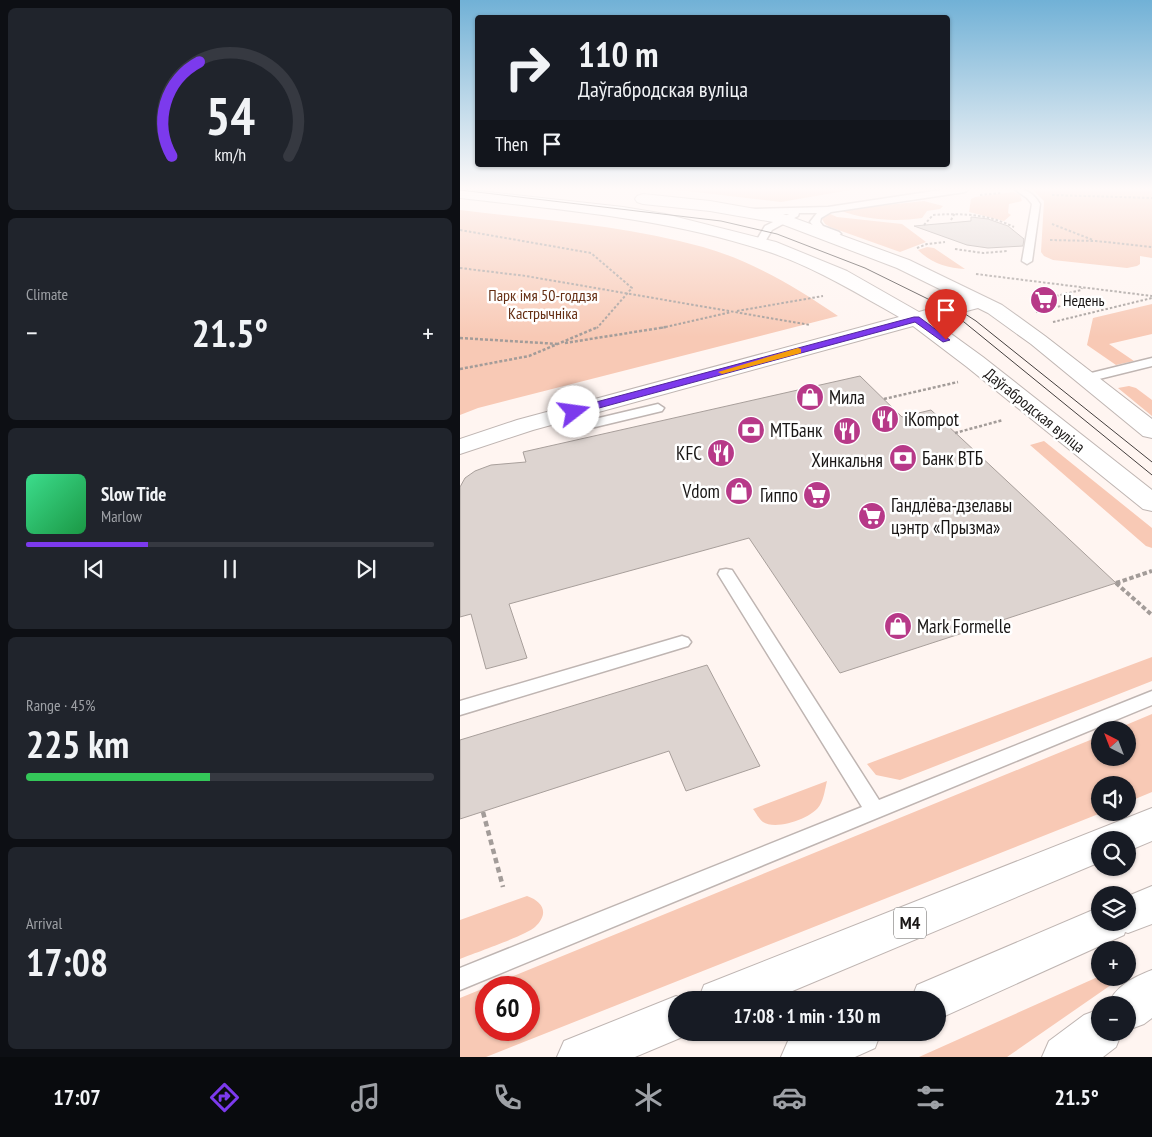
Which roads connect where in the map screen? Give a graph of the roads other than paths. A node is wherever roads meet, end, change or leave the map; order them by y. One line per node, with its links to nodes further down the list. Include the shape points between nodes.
1 (743, 238): 6 (main road, Даўгабродская вуліца)
2 (762, 238): 6 (lane)
3 (836, 238): 7 (main road)
4 (844, 238): 7 (lane)
5 (1030, 238): 8 (lane)
6 (760, 243): 10 (main road, Даўгабродская вуліца, via 840,275)
7 (850, 243): 9 (main road)
8 (1027, 261)
9 (982, 301): 10 (main road); 12 (main road)
10 (916, 319): 14 (main road); 17 (main road, Даўгабродская вуліца)
11 (1152, 362): 12 (lane)
12 (1087, 378): 15 (main road)
13 (658, 408): 14 (lane)
14 (565, 429): 16 (main road, via 483,438)
15 (1152, 431)
16 (460, 447)
17 (1152, 503)
18 (726, 574): 22 (lane)
19 (682, 642): 21 (lane)
20 (1152, 698): 22 (lane)
21 (460, 708)
22 (875, 810): 29 (lane)
23 (1152, 824): 24 (main road)
24 (1135, 831)
25 (1091, 849): 30 (main road, М4)
26 (1152, 904): 27 (main road)
27 (1136, 911)
28 (1091, 930): 32 (main road)
29 (460, 979)
30 (742, 991)
31 (1152, 991): 33 (main road)
32 (946, 994)
33 (1136, 1004)
34 (668, 1021): 37 (main road)
35 (1091, 1037): 39 (main road)
36 (839, 1041): 38 (main road)
37 (580, 1057)
38 (804, 1057)
39 (1065, 1057)

